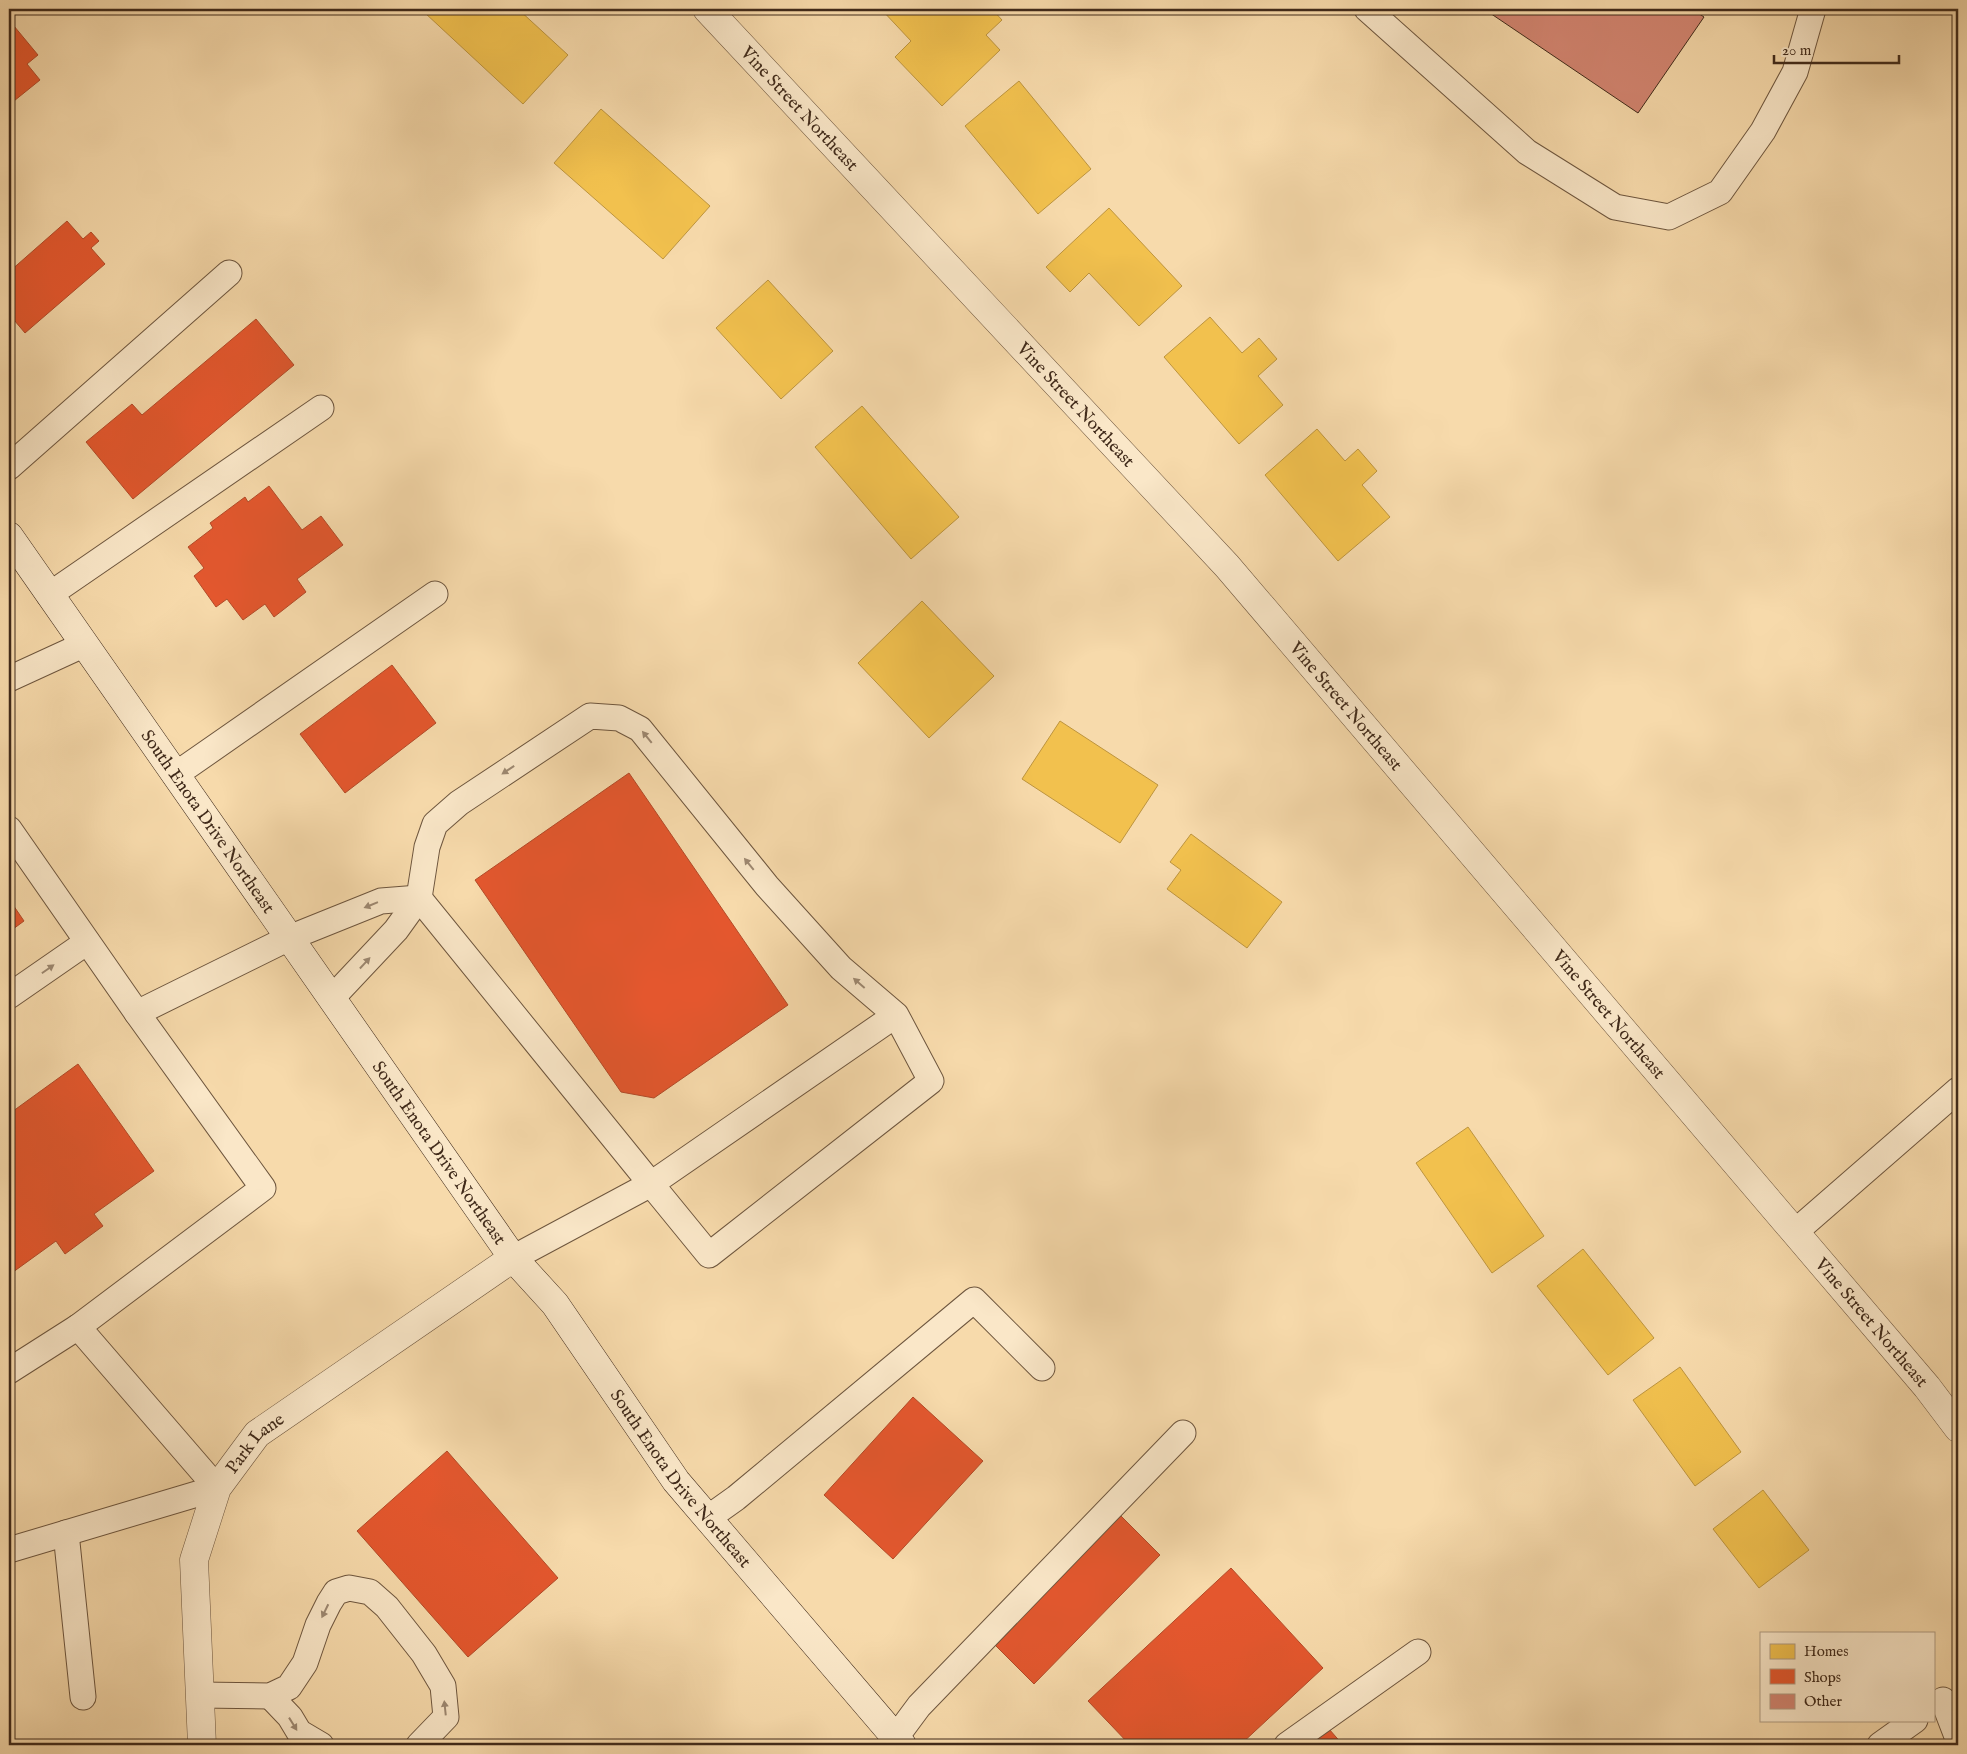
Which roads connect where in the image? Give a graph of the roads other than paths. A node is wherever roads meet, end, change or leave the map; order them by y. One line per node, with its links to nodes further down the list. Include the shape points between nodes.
1 (707, 9): 23 (street, Vine Street Northeast, via 1227,566)
2 (1368, 9): 3 (lane, via 1527,152 1615,207 1669,217 1720,192 1763,132 1795,72)
3 (1812, 9)
4 (229, 273): 6 (lane)
5 (321, 408): 9 (lane)
6 (9, 467)
7 (9, 536): 9 (street, South Enota Drive Northeast)
8 (435, 594): 12 (lane)
9 (49, 595): 10 (street, South Enota Drive Northeast)
10 (84, 645): 11 (lane); 12 (street, South Enota Drive Northeast)
11 (9, 679)
12 (175, 775): 15 (street, South Enota Drive Northeast)
13 (9, 829): 16 (lane)
14 (419, 898): 15 (lane, one-way to 15, via 381,901); 18 (lane, one-way to 14, via 396,930); 20 (lane, one-way to 14, via 840,968 767,886 640,729 619,718 590,716 459,803 435,824 427,847); 22 (lane)
15 (289, 938): 18 (street, South Enota Drive Northeast); 19 (lane)
16 (86, 942): 17 (lane, one-way to 16); 19 (lane)
17 (9, 996)
18 (332, 998): 24 (street, South Enota Drive Northeast)
19 (137, 1013): 25 (lane, via 263,1188)
20 (896, 1015): 22 (lane); 22 (lane, via 931,1081 709,1255)
21 (1958, 1090): 23 (lane)
22 (651, 1184): 24 (lane)
23 (1795, 1232): 28 (street, Vine Street Northeast, via 1928,1387)
24 (514, 1258): 30 (street, Park Lane, via 256,1434); 31 (street, South Enota Drive Northeast, via 555,1304 676,1480)
25 (78, 1327): 27 (lane); 30 (lane)
26 (1042, 1368): 31 (lane, via 974,1300)
27 (9, 1371)
28 (1958, 1428)
29 (1183, 1433): 41 (lane, via 918,1706)
30 (217, 1488): 32 (lane); 35 (street, Park Lane, via 194,1560)
31 (708, 1518): 41 (street, South Enota Drive Northeast)
32 (66, 1533): 33 (lane); 37 (lane)
33 (9, 1550)
34 (1418, 1652): 45 (lane)
35 (200, 1695): 36 (lane); 42 (street, Park Lane)
36 (270, 1696): 43 (lane, one-way to 43, via 290,1717 298,1732); 44 (lane, one-way to 36, via 446,1717 443,1686 424,1654 387,1607 370,1592 349,1588 336,1592 318,1626 305,1662 289,1686)
37 (83, 1697)
38 (1945, 1699): 40 (lane)
39 (1912, 1722): 46 (lane)
40 (1958, 1740)
41 (899, 1741)
42 (202, 1745)
43 (321, 1745)
44 (419, 1745)
45 (1287, 1745)
46 (1880, 1745)

